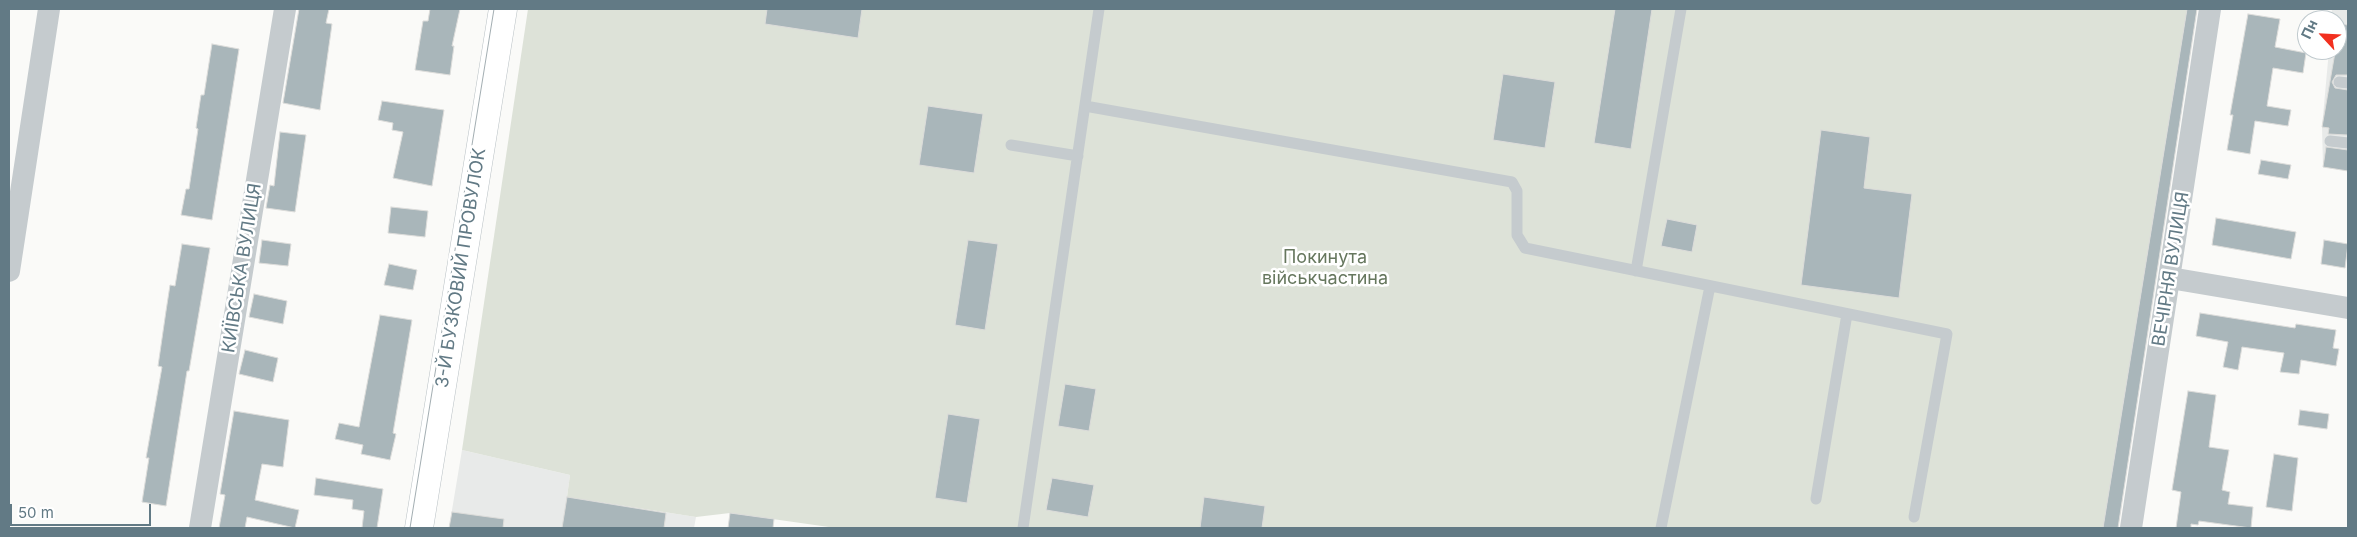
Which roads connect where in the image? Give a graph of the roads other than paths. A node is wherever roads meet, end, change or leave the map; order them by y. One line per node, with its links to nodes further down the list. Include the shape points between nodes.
1 (49, 9): 12 (street)
2 (285, 9): 20 (street, КИЇВСЬКА ВУЛИЦЯ)
3 (503, 9): 21 (street, 3-Й БУЗКОВИЙ ПРОВУЛОК)
4 (1099, 9): 7 (lane)
5 (1681, 9): 13 (lane)
6 (2210, 9): 14 (street, ВЕЧІРНЯ ВУЛИЦЯ)
7 (1085, 106): 11 (lane); 13 (lane, via 1512,182 1517,191 1517,234 1525,248)
8 (2330, 141): 9 (lane)
9 (2348, 143)
10 (1011, 145): 11 (lane)
11 (1078, 156): 22 (lane)
12 (9, 271)
13 (1636, 271): 15 (lane)
14 (2170, 278): 16 (street); 24 (street, ВЕЧІРНЯ ВУЛИЦЯ)
15 (1710, 286): 17 (lane); 23 (lane)
16 (2348, 308)
17 (1847, 314): 18 (lane); 19 (lane, via 1947,334)
18 (1816, 499)
19 (1914, 517)
20 (200, 528)
21 (419, 528)
22 (1023, 528)
23 (1662, 528)
24 (2131, 528)

